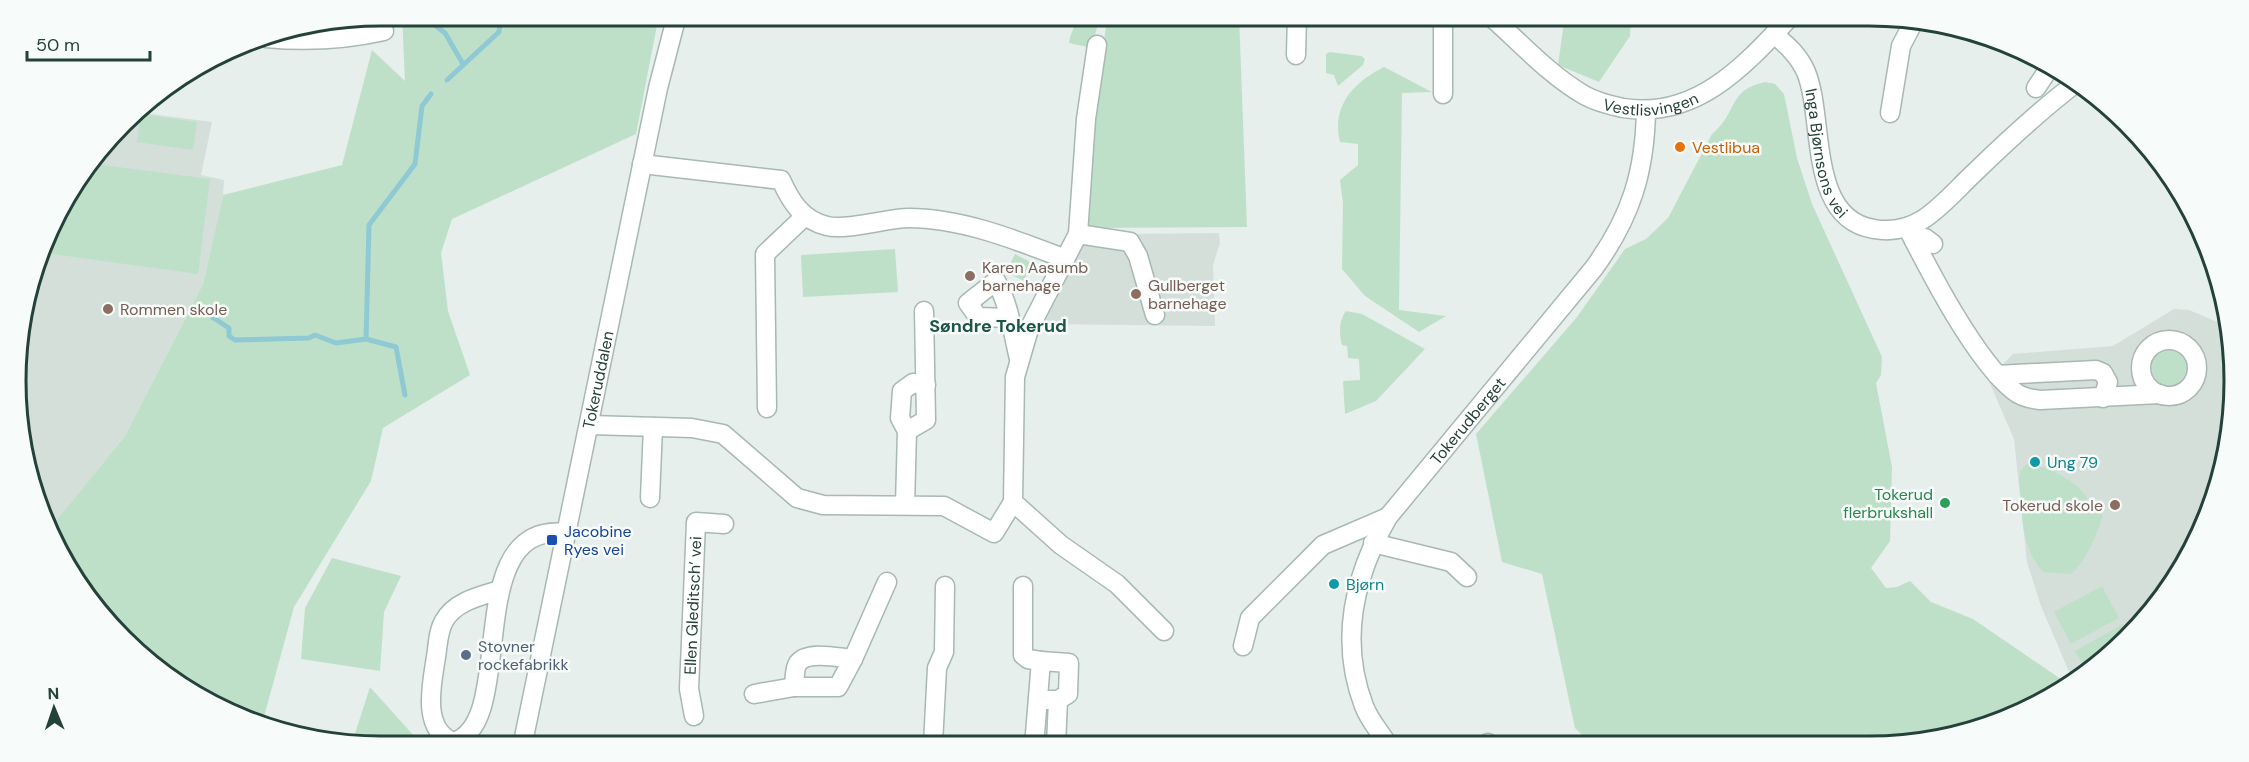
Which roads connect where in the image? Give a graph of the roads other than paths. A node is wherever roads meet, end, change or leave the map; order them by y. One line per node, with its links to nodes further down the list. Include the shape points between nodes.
1 (674, 26): 18 (street, Tokeruddalen)
2 (1297, 26): 11 (street)
3 (1443, 26): 15 (street)
4 (1513, 26): 16 (street, Vestlisvingen, via 1558,77 1586,97)
5 (1782, 26): 8 (street, Vestlisvingen)
6 (1903, 28): 17 (street)
7 (384, 31): 9 (street, via 355,38)
8 (1774, 34): 16 (street, Vestlisvingen, via 1749,61 1710,91 1677,104); 21 (street, Inga Bjørnsons vei, via 1806,71 1822,167 1835,204 1857,224)
9 (284, 40)
10 (1097, 45): 20 (street, via 1086,119)
11 (1296, 55)
12 (2046, 73): 13 (street)
13 (2036, 88)
14 (2070, 88): 21 (street, Inga Bjørnsons vei, via 2017,132)
15 (1443, 94)
16 (1646, 110): 38 (street, Tokerudberget, via 1646,145 1620,231 1594,268)
17 (1890, 113)
18 (642, 164): 19 (street, via 782,180); 33 (street, Tokeruddalen)
19 (804, 217): 23 (street, via 829,227 909,218 938,222 975,229); 32 (street, via 765,254)
20 (1078, 234): 23 (street); 25 (street, via 1130,242 1138,256)
21 (1910, 234): 22 (street); 29 (street, via 1960,321)
22 (1933, 244)
23 (1063, 258): 27 (street, via 1029,329)
24 (924, 311): 37 (street, via 926,385 913,383 902,391 900,418 907,431)
25 (1155, 315)
26 (1010, 318): 27 (street)
27 (1020, 360): 36 (street, via 1015,377)
28 (2141, 369): 30 (street, via 2144,380); 30 (street, via 2148,349 2168,339 2179,341 2195,355 2198,366 2190,386 2170,396); 31 (street, via 2134,384)
29 (1997, 375): 31 (street, via 2029,399); 31 (street, via 2096,370 2108,382)
30 (2160, 394): 31 (street)
31 (2111, 397)
32 (767, 408)
33 (590, 424): 34 (street); 40 (street, Tokeruddalen)
34 (653, 427): 35 (street); 37 (street, via 723,434 797,498 823,505)
35 (650, 498)
36 (1013, 502): 37 (street, via 994,533 944,506); 47 (street, via 1061,545 1117,584)
37 (904, 506)
38 (1388, 517): 41 (street, Tokerudberget); 48 (street, via 1323,545 1250,618)
39 (724, 524): 55 (street, Ellen Gleditsch’ vei, via 696,522 689,688)
40 (567, 533): 46 (street, via 546,532 525,542 507,568); 58 (street, Tokeruddalen)
41 (1373, 543): 42 (street, via 1451,562); 62 (street, Tokerudberget, via 1354,602 1351,654 1364,708)
42 (1467, 577)
43 (887, 582): 49 (street)
44 (1023, 585): 50 (street, via 1023,655 1028,660)
45 (945, 586): 59 (street, via 944,652 937,668)
46 (500, 590): 56 (street, via 468,600 444,620 432,688 432,714); 57 (street, via 483,700)
47 (1164, 631)
48 (1243, 646)
49 (853, 659): 51 (street, via 838,687); 51 (street, via 803,658 796,665)
50 (1041, 661): 53 (street); 54 (street, via 1069,663 1068,694)
51 (794, 687): 52 (street)
52 (754, 694)
53 (1039, 700): 54 (street); 60 (street)
54 (1058, 700): 61 (street)
55 (694, 716)
56 (443, 736)
57 (466, 736)
58 (524, 736)
59 (933, 736)
60 (1035, 736)
61 (1056, 736)
62 (1382, 736)

